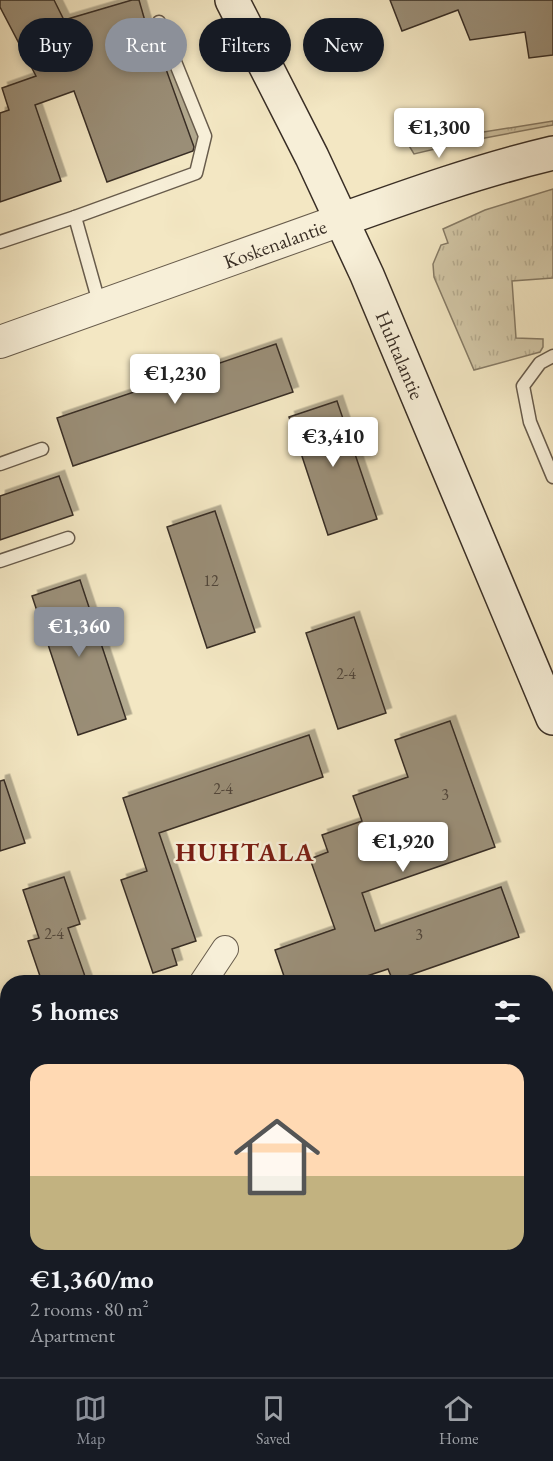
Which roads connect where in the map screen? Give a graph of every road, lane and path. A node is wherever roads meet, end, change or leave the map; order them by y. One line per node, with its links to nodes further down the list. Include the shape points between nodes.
1 (232, 0): 5 (main road, Huhtalantie)
2 (179, 72): 4 (lane, via 205,136 196,173)
3 (553, 153): 5 (main road, Koskenalantie)
4 (75, 218): 6 (lane); 7 (lane)
5 (341, 220): 7 (street, Koskenalantie); 15 (main road, Huhtalantie)
6 (0, 242)
7 (100, 306): 8 (street, Koskenalantie)
8 (0, 342)
9 (553, 356): 12 (lane, via 540,363 523,386 530,422)
10 (42, 449): 11 (lane)
11 (0, 464)
12 (553, 477)
13 (68, 538): 14 (lane)
14 (0, 561)
15 (553, 718)
16 (225, 949): 17 (street)
17 (208, 975)

